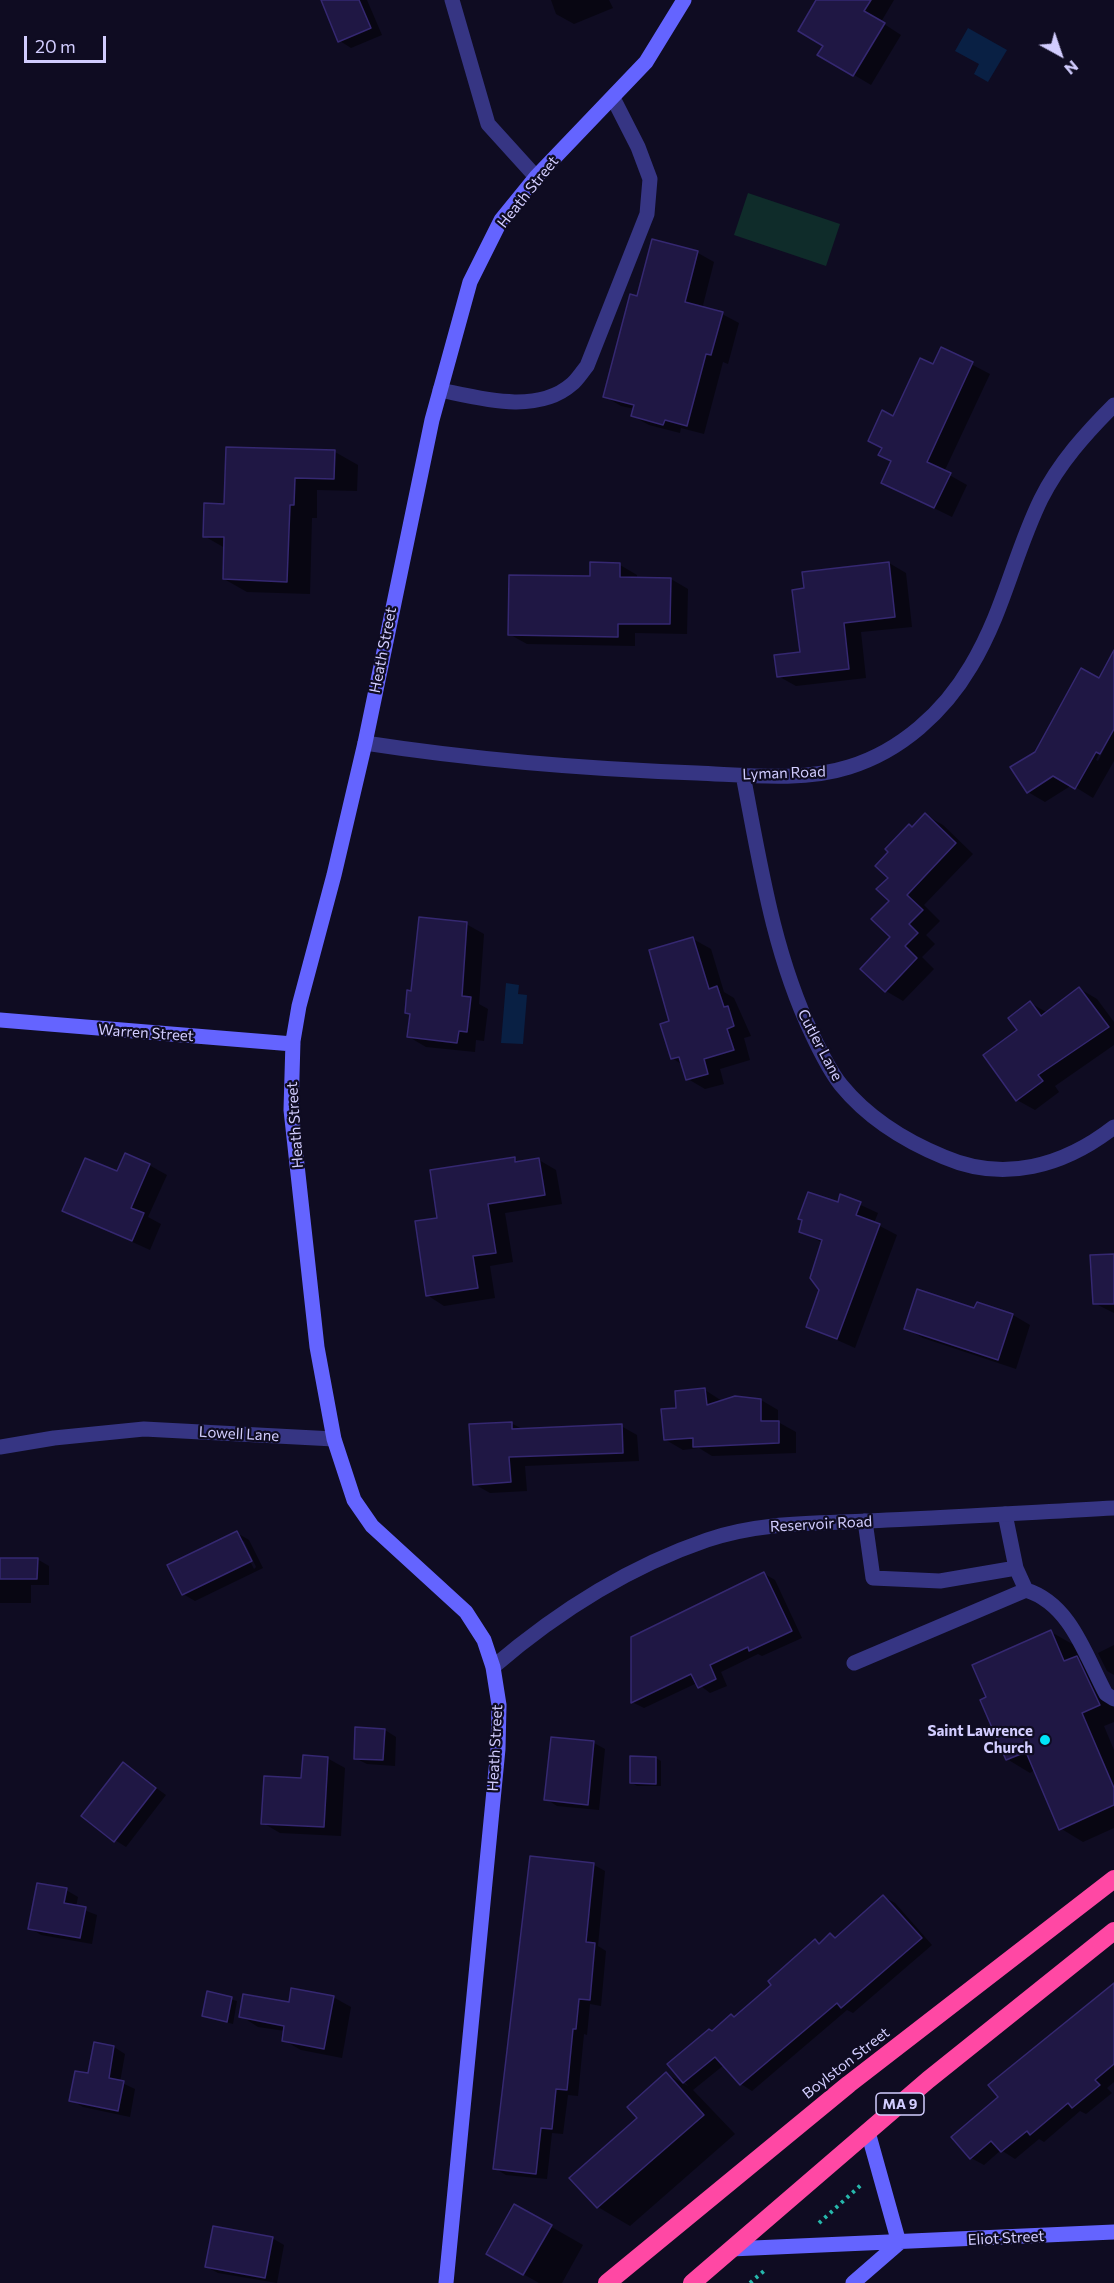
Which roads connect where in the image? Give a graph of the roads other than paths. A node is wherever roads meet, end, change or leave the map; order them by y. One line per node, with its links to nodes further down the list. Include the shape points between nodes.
1 (452, 0): 4 (street, via 488,124)
2 (684, 0): 3 (street, Heath Street, via 646,62)
3 (613, 98): 4 (street, Heath Street); 5 (street, via 650,179 647,214 586,366 571,385 546,398 504,403)
4 (536, 177): 5 (street, Heath Street, via 501,220 470,282)
5 (440, 390): 7 (street, Heath Street)
6 (1114, 405): 8 (street, Lyman Road, via 1064,461 1041,499 987,638 936,713 903,740 851,767 822,775)
7 (364, 743): 8 (street, Lyman Road, via 430,754 588,769); 10 (street, Heath Street)
8 (743, 775): 11 (street, Cutler Lane, via 767,903 794,993 823,1056 840,1084 860,1105 915,1144 965,1166 993,1170 1010,1171 1049,1162)
9 (0, 1020): 10 (street, Warren Street)
10 (293, 1044): 12 (street, Heath Street, via 291,1110 316,1347)
11 (1114, 1128)
12 (334, 1439): 13 (street, Lowell Lane, via 144,1429); 20 (street, Heath Street, via 354,1500 372,1526 466,1612 484,1640)
13 (0, 1447)
14 (1114, 1508): 15 (street, Reservoir Road)
15 (1005, 1514): 16 (street, Reservoir Road); 17 (street)
16 (865, 1521): 17 (street, via 873,1578 940,1581); 20 (street, Reservoir Road, via 783,1523 708,1539 648,1563 588,1597 531,1634)
17 (1016, 1568): 18 (street)
18 (1026, 1590): 19 (street); 21 (street, via 1041,1595 1071,1624 1106,1694)
19 (854, 1663)
20 (493, 1667): 28 (street, Heath Street, via 498,1749)
21 (1114, 1699)
22 (1114, 1879): 29 (highway, Boylston Street, via 856,2078)
23 (1114, 1931): 24 (highway, MA 9)
24 (867, 2132): 26 (street); 27 (highway, MA 9)
25 (1114, 2232): 26 (street, Eliot Street)
26 (899, 2243): 27 (street, Eliot Street); 31 (street)
27 (731, 2249): 30 (highway, MA 9)
28 (446, 2282)
29 (607, 2283)
30 (692, 2283)
31 (853, 2283)

